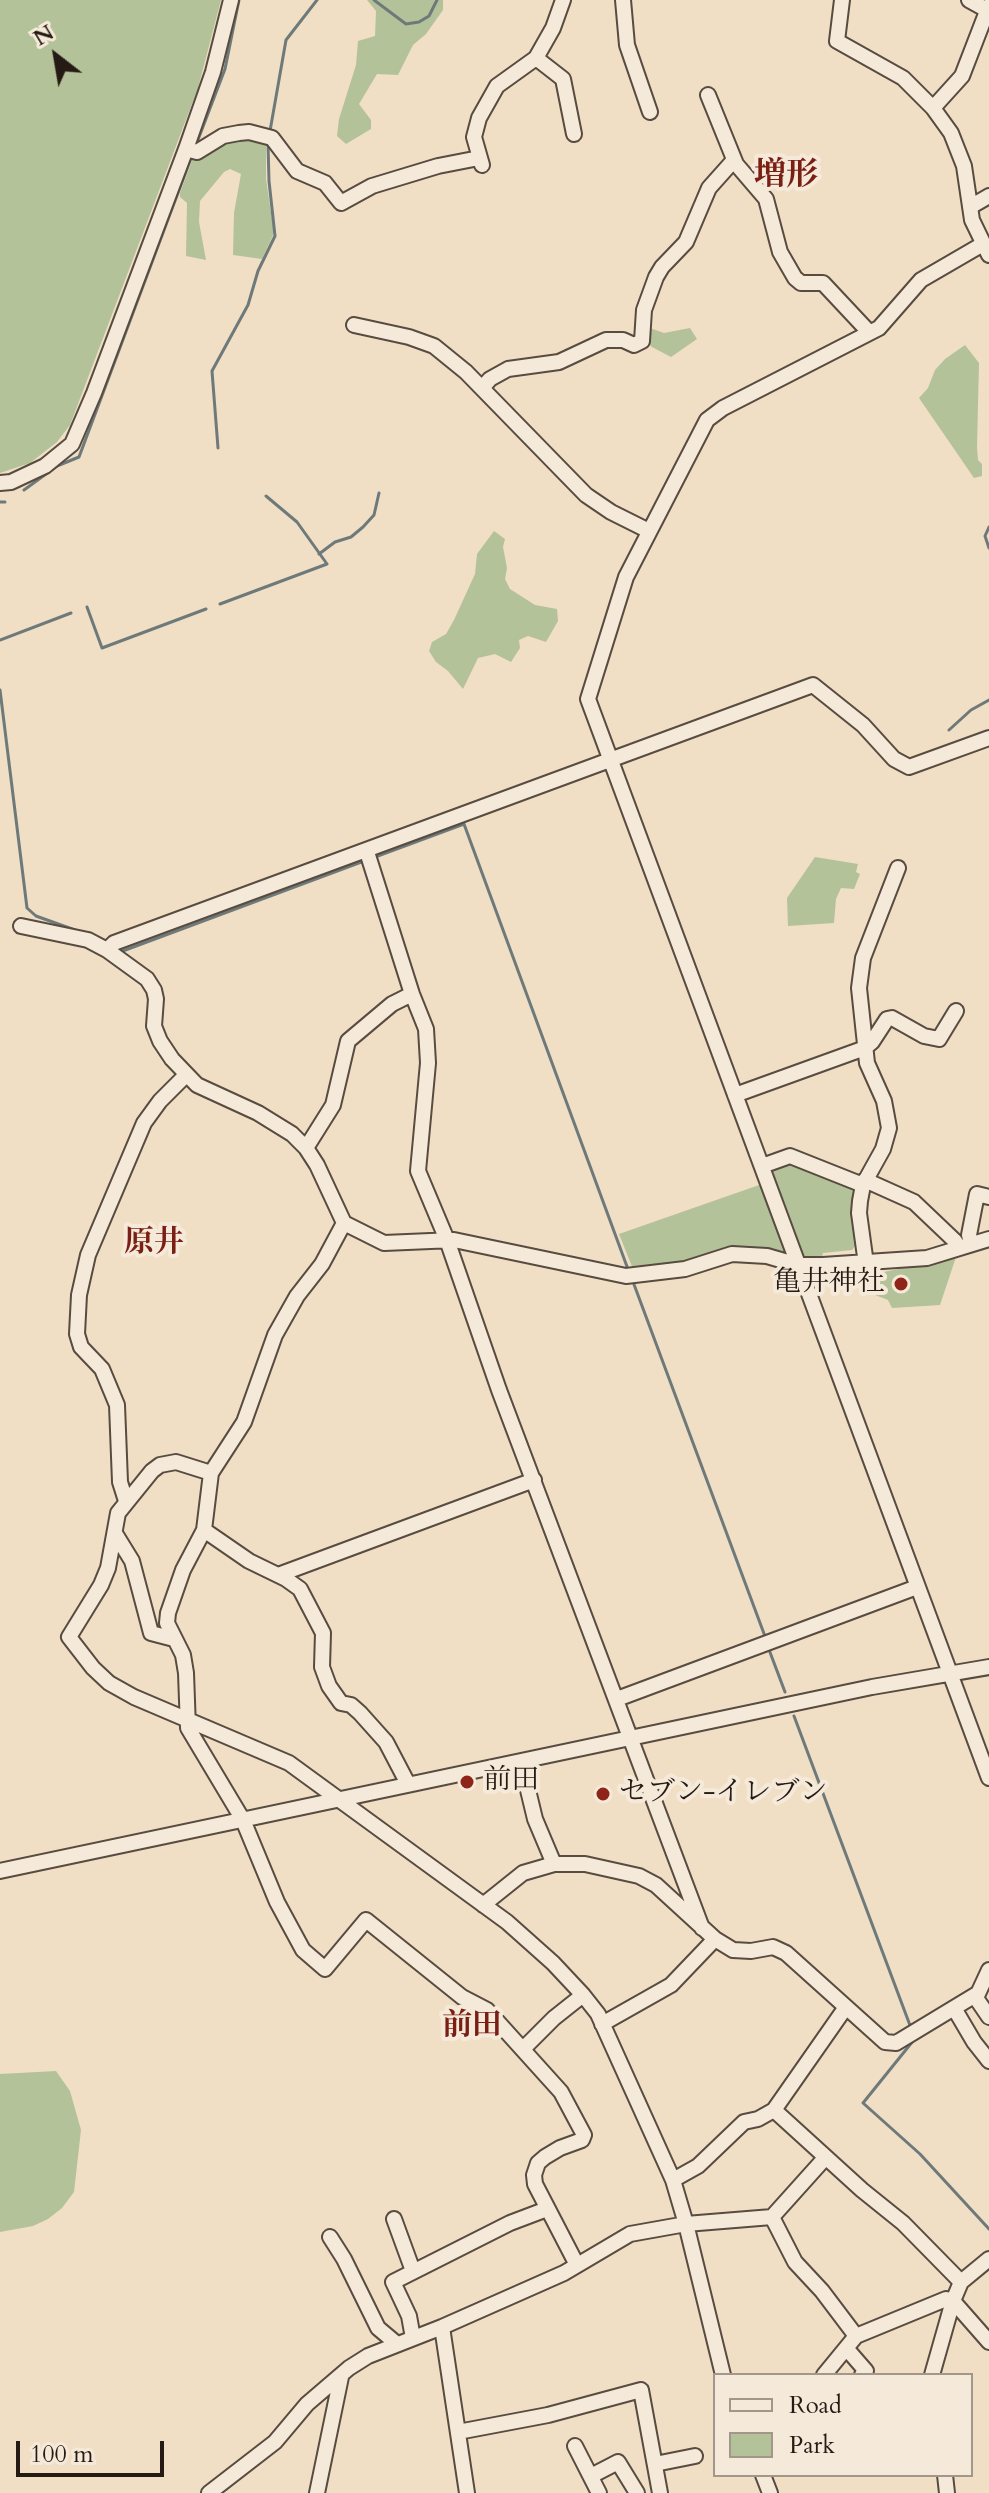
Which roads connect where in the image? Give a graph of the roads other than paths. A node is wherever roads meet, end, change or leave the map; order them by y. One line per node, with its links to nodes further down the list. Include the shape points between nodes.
1 (231, 0): 12 (street)
2 (563, 0): 7 (street)
3 (842, 0): 9 (street, via 837,41 903,78)
4 (969, 0): 6 (street)
5 (619, 1): 10 (street, via 627,45)
6 (988, 9): 9 (street, via 962,76)
7 (536, 58): 11 (street, via 563,79); 12 (street, via 501,82 485,107 474,130 480,162 438,166 372,186 341,203 325,183 297,171 272,138 239,133 197,152)
8 (708, 95): 13 (street)
9 (933, 108): 15 (street, via 957,145)
10 (650, 112)
11 (574, 134)
12 (186, 149): 20 (street, via 72,444)
13 (734, 160): 18 (street, via 766,199 780,252 795,278 823,283); 19 (street, via 709,188 686,242 656,277 644,310 642,341 634,345 606,340 559,362 508,369)
14 (989, 196): 15 (street)
15 (970, 207): 16 (street)
16 (986, 250): 18 (street, via 921,280 888,320)
17 (354, 325): 19 (street, via 434,346)
18 (868, 331): 21 (street, via 715,413 701,429)
19 (482, 388): 21 (street, via 586,495)
20 (8, 487)
21 (649, 531): 23 (street, via 626,577 588,699)
22 (989, 738): 23 (street, via 909,767 813,685)
23 (610, 760): 24 (street); 32 (street)
24 (369, 857): 27 (street, via 114,943); 28 (street)
25 (898, 868): 30 (street, via 860,972)
26 (21, 926): 27 (street, via 64,933)
27 (107, 950): 31 (street, via 154,990 154,1026)
28 (412, 994): 33 (street, via 348,1041 333,1105); 39 (street, via 428,1041 418,1171)
29 (956, 1011): 30 (street, via 939,1039 892,1018)
30 (865, 1048): 32 (street); 35 (street, via 889,1128)
31 (186, 1075): 33 (street, via 292,1134); 45 (street, via 144,1123 88,1255 79,1295 81,1347 102,1369 117,1405 120,1482)
32 (735, 1095): 34 (street)
33 (306, 1148): 37 (street)
34 (762, 1166): 35 (street, via 790,1156); 42 (street)
35 (864, 1183): 40 (street, via 914,1202); 41 (street, via 859,1213)
36 (989, 1197): 40 (street, via 977,1194)
37 (344, 1223): 39 (street, via 384,1243); 43 (street, via 275,1335 244,1422)
38 (989, 1239): 40 (street)
39 (447, 1240): 42 (street, via 630,1276 685,1269 732,1254); 44 (street)
40 (965, 1245): 41 (street, via 927,1258)
41 (866, 1264): 42 (street)
42 (798, 1265): 49 (street)
43 (211, 1473): 45 (street, via 184,1463 160,1465); 46 (street)
44 (534, 1480): 48 (street); 53 (street)
45 (126, 1501): 47 (street, via 118,1513)
46 (204, 1530): 48 (street); 50 (street, via 168,1613)
47 (116, 1535): 50 (street, via 132,1561 151,1633); 54 (street, via 101,1585 69,1637 109,1683)
48 (278, 1575): 58 (street, via 300,1589 316,1617 329,1686 386,1742)
49 (917, 1587): 52 (street); 53 (street)
50 (174, 1639): 54 (street, via 186,1673)
51 (989, 1667): 52 (street)
52 (949, 1672): 55 (street); 57 (street)
53 (617, 1699): 55 (street)
54 (186, 1719): 59 (street, via 289,1763); 60 (street)
55 (631, 1738): 56 (street); 64 (street)
56 (521, 1761): 58 (street); 61 (street, via 535,1819)
57 (989, 1778)
58 (408, 1784): 59 (street)
59 (338, 1800): 60 (street); 63 (street)
60 (236, 1821): 62 (street); 73 (street, via 303,1950 325,1969 366,1920 462,1997 487,2010)
61 (554, 1864): 63 (street, via 523,1873); 64 (street, via 585,1864 639,1876)
62 (0, 1871)
63 (483, 1905): 68 (street, via 529,1940)
64 (702, 1928): 65 (street)
65 (715, 1939): 69 (street, via 733,1950 773,1947 786,1953); 72 (street, via 671,1985)
66 (989, 1970): 67 (street)
67 (977, 1994): 70 (street); 71 (street)
68 (583, 1995): 72 (street); 73 (street)
69 (846, 2007): 70 (street, via 885,2042 896,2043); 75 (street)
70 (954, 2008): 74 (street)
71 (989, 2017)
72 (602, 2024): 77 (street)
73 (523, 2049): 78 (street, via 561,2092 584,2135 545,2157 535,2169 535,2184)
74 (989, 2061)
75 (774, 2110): 76 (street); 77 (street, via 744,2122 698,2166)
76 (825, 2158): 79 (street); 86 (street, via 903,2223)
77 (673, 2180): 81 (street)
78 (547, 2209): 84 (street); 85 (street)
79 (772, 2217): 81 (street); 90 (street, via 795,2262 822,2291)
80 (394, 2219): 85 (street)
81 (686, 2224): 84 (street, via 630,2234); 94 (street)
82 (330, 2237): 92 (street, via 378,2328)
83 (989, 2259): 86 (street)
84 (577, 2265): 88 (street)
85 (413, 2271): 89 (street, via 393,2282)
86 (961, 2282): 87 (street)
87 (953, 2301): 90 (street, via 946,2299); 91 (street); 96 (street)
88 (442, 2327): 89 (street); 98 (street)
89 (413, 2338): 92 (street)
90 (851, 2342): 93 (street); 95 (street)
91 (989, 2342)
92 (397, 2344): 97 (street, via 368,2356)
93 (832, 2372)
94 (723, 2373)
95 (864, 2373)
96 (933, 2373)
97 (341, 2377): 103 (street, via 307,2404 275,2442); 104 (street)
98 (458, 2432): 101 (street, via 641,2390); 105 (street)
99 (575, 2446): 102 (street)
100 (695, 2456): 101 (street)
101 (655, 2464): 108 (street)
102 (591, 2476): 106 (street); 107 (street, via 618,2462)
103 (209, 2493)
104 (317, 2493)
105 (467, 2493)
106 (599, 2493)
107 (637, 2493)
108 (660, 2493)

